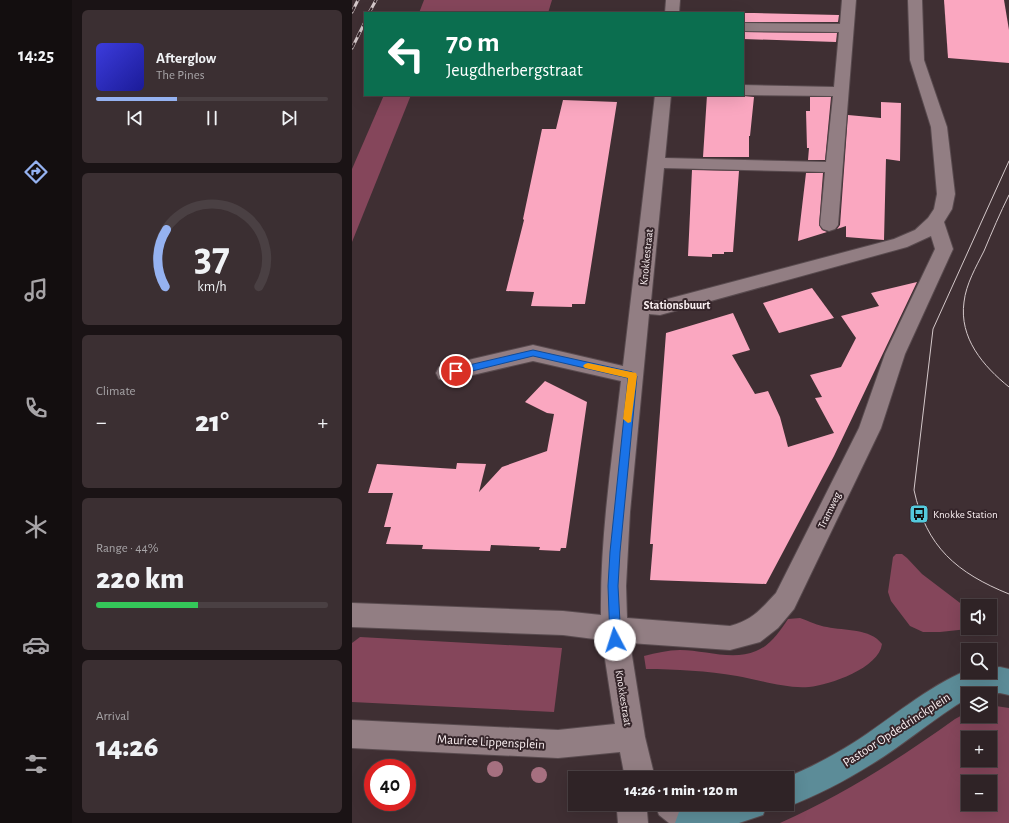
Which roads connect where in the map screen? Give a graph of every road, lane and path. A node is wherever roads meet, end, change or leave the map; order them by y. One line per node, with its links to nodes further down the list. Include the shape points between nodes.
1 (673, 0): 4 (street)
2 (849, 0): 6 (street)
3 (915, 0): 12 (street, via 917,60 939,127 946,194 943,209)
4 (672, 12)
5 (744, 27): 6 (street)
6 (847, 28): 8 (street)
7 (744, 90): 8 (street)
8 (841, 92): 11 (street)
9 (663, 96): 10 (street, Knokkestraat)
10 (656, 163): 11 (street); 14 (street, Knokkestraat)
11 (834, 168): 13 (street)
12 (935, 222): 14 (street, via 922,234 900,243 660,308); 18 (street, Tramweg, via 944,249 895,354 870,428 785,601 769,619 751,633 730,638)
13 (829, 225)
14 (641, 307): 16 (street, Knokkestraat)
15 (447, 373): 16 (street, via 533,353)
16 (632, 376): 18 (street, Knokkestraat, via 615,552)
17 (352, 615): 18 (street, via 563,623)
18 (614, 628): 21 (street, Knokkestraat)
19 (1009, 682): 23 (main road, Pastoor Opdedrinckplein, via 1000,680 969,683 942,698 862,754)
20 (352, 734): 21 (street, Maurice Lippensplein, via 558,744)
21 (631, 737): 22 (street, Knokkestraat)
22 (640, 771)
23 (794, 789)
24 (632, 811): 27 (street)
25 (677, 811): 28 (street)
26 (729, 811): 28 (main road)
27 (632, 823)
28 (690, 823)

